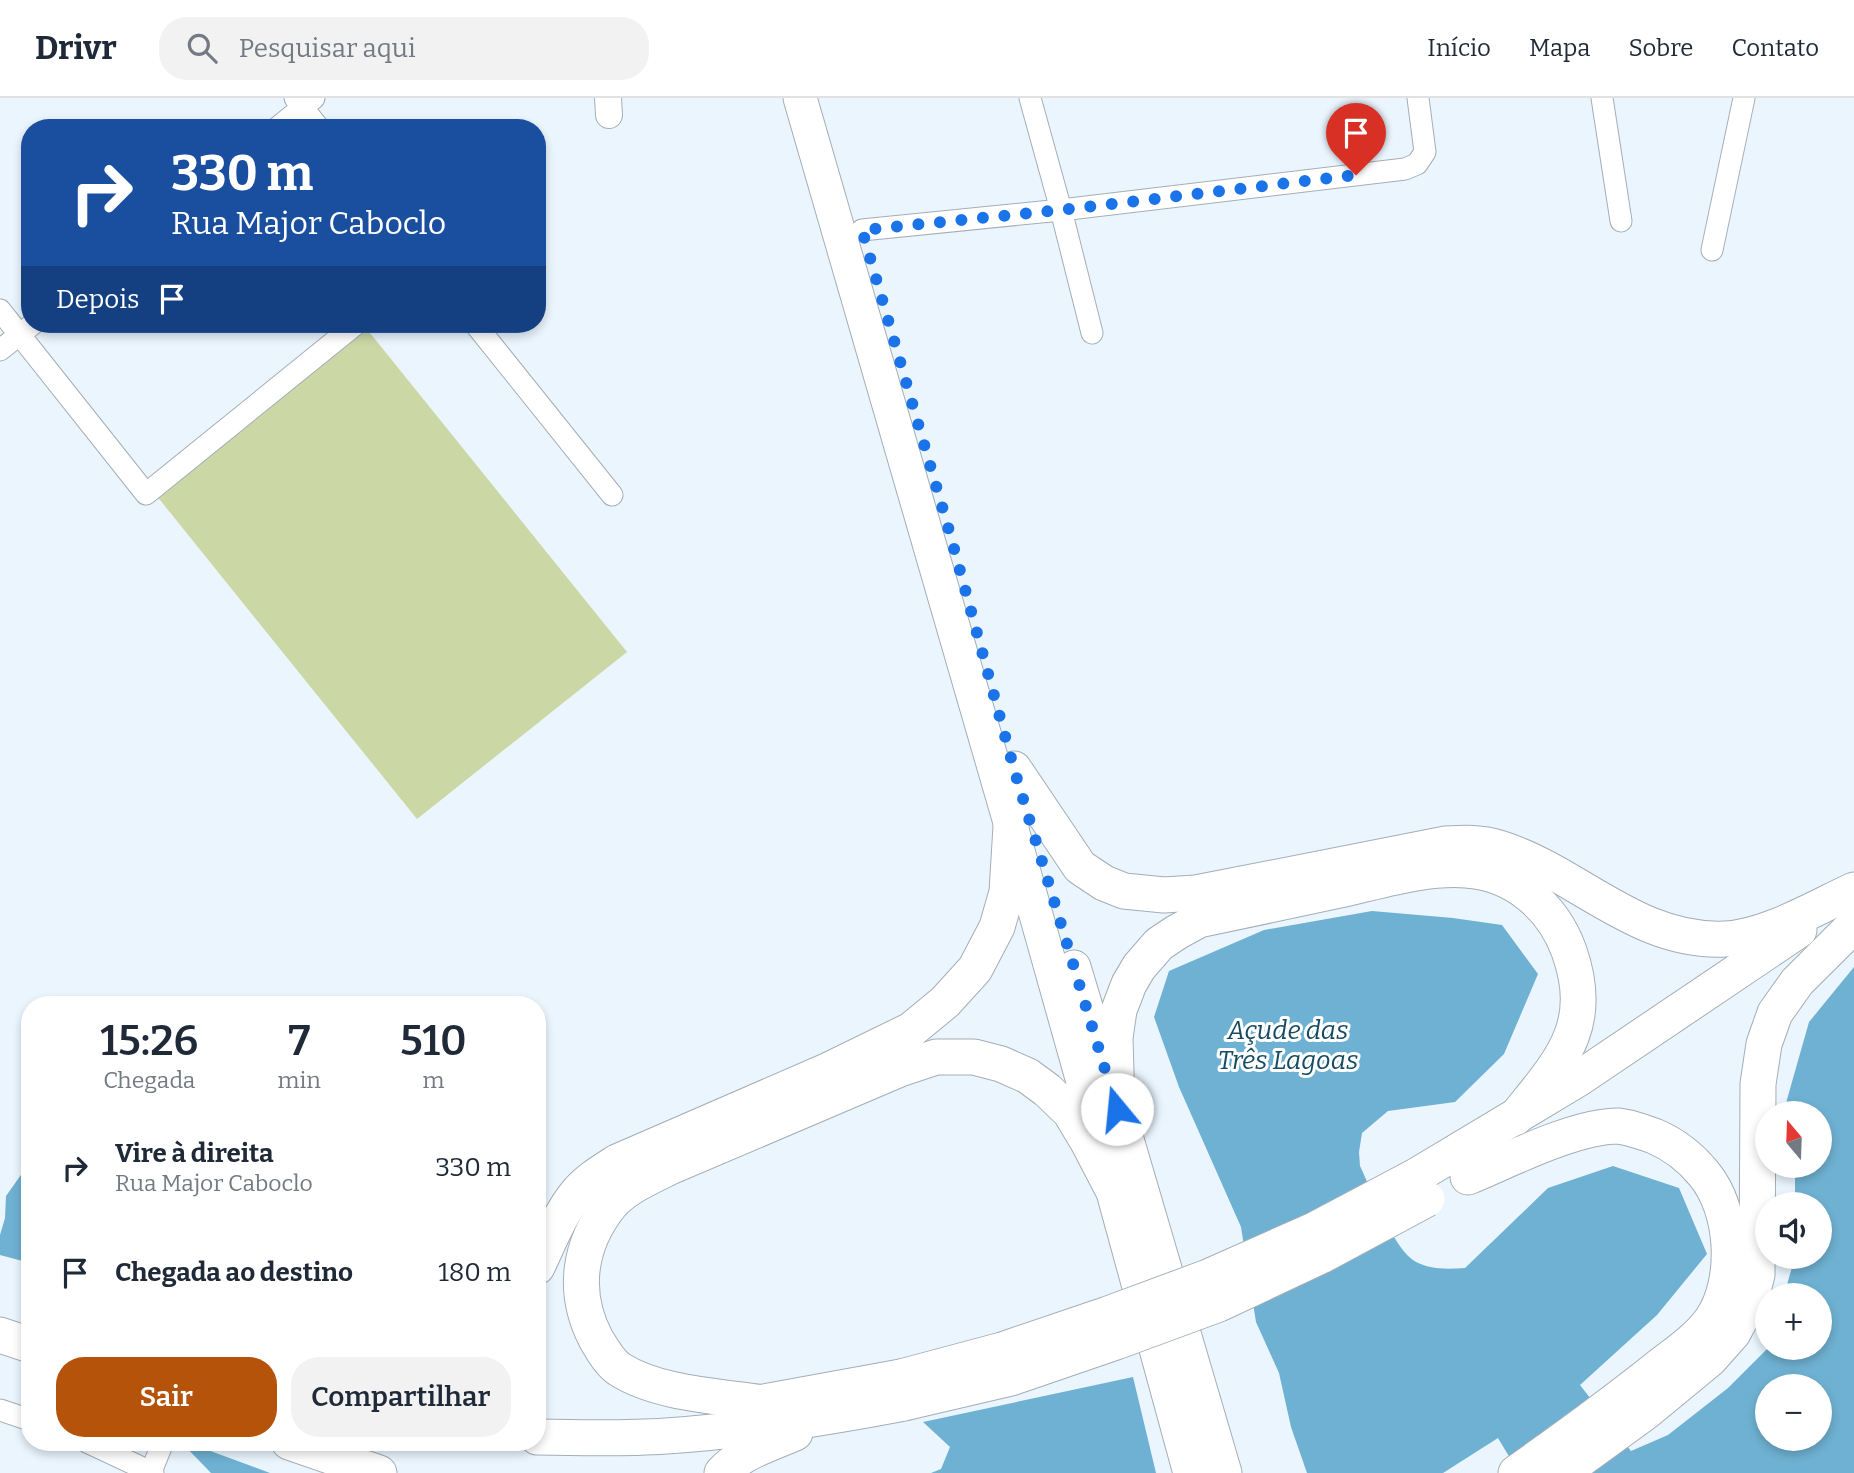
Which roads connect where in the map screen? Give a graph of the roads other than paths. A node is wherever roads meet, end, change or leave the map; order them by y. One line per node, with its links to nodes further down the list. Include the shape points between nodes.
1 (800, 98): 24 (main road)
2 (823, 98): 12 (main road)
3 (1030, 98): 10 (street)
4 (1418, 98): 10 (street, via 1425,152 1417,164 1405,169)
5 (1602, 98): 11 (street)
6 (1744, 98): 13 (street)
7 (304, 101): 8 (street); 9 (street)
8 (286, 119)
9 (314, 119)
10 (1061, 210): 12 (street); 20 (street)
11 (1621, 221)
12 (862, 230): 23 (main road)
13 (1712, 250)
14 (0, 310): 15 (street)
15 (21, 325)
16 (21, 333): 21 (street)
17 (29, 333): 18 (street, via 146,494)
18 (345, 333)
19 (482, 333): 22 (street)
20 (1092, 333)
21 (0, 350)
22 (612, 495)
23 (1014, 769): 25 (highway, via 1080,867 1124,891 1196,892 1469,843 1526,858 1667,932 1726,939 1761,932); 27 (main road)
24 (1011, 826): 31 (main road); 32 (highway, via 1007,892 997,928 975,969 945,1002 911,1030 830,1070 617,1162 577,1193)
25 (1854, 891): 28 (highway)
26 (1854, 922): 29 (highway); 43 (highway, via 1797,982 1775,1013 1764,1044 1758,1084 1757,1275 1750,1301 1733,1334 1710,1359 1647,1410)
27 (1117, 1109): 28 (highway, via 1119,1010 1139,967 1159,944 1199,920 1423,872 1466,870 1494,875 1526,891 1546,911 1563,934 1577,982 1576,1021 1569,1045); 48 (highway)
28 (1515, 1118): 30 (highway)
29 (1468, 1177): 30 (highway); 43 (highway, via 1591,1129 1619,1126 1661,1139 1683,1153 1718,1196 1730,1264 1723,1295 1711,1319)
30 (1421, 1188): 37 (highway, bridge, via 1208,1277)
31 (1114, 1192): 38 (highway, via 1070,1112 1028,1076 974,1057 936,1057 900,1069 640,1181 612,1203 594,1231 582,1266 581,1293 601,1349 616,1367 670,1390); 48 (highway)
32 (546, 1248)
33 (0, 1314): 34 (highway)
34 (21, 1320)
35 (0, 1335): 36 (highway)
36 (21, 1342)
37 (903, 1390): 38 (highway); 41 (highway)
38 (764, 1403): 40 (highway, via 664,1415)
39 (0, 1410): 42 (street)
40 (546, 1415)
41 (835, 1416): 44 (highway, via 667,1436); 51 (highway, via 747,1453)
42 (21, 1417)
43 (1614, 1418): 52 (highway); 53 (highway)
44 (546, 1437)
45 (106, 1451): 49 (street)
46 (160, 1451): 49 (street)
47 (315, 1451): 50 (highway)
48 (1216, 1471)
49 (152, 1472)
50 (379, 1473)
51 (722, 1473)
52 (1516, 1473)
53 (1562, 1473)

